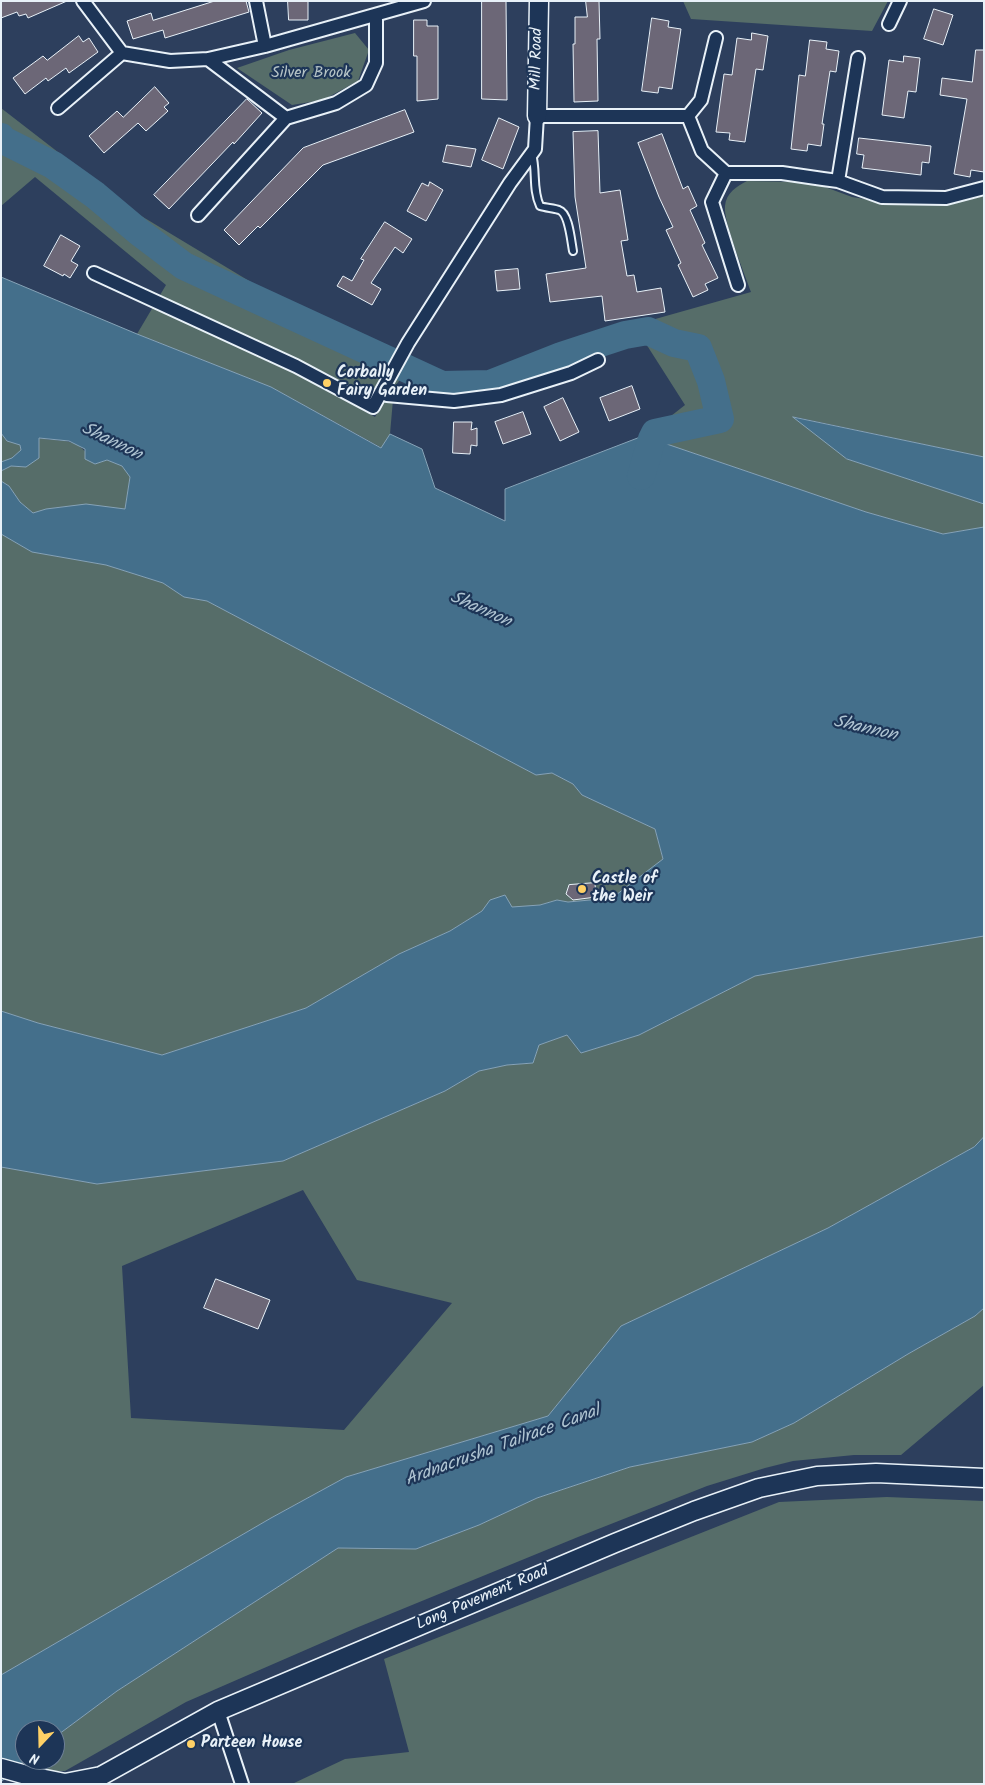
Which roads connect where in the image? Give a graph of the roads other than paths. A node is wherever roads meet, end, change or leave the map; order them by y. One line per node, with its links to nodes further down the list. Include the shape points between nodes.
1 (83, 1): 10 (street)
2 (256, 1): 9 (street)
3 (424, 1): 6 (street)
4 (538, 1): 14 (main road, Mill Road)
5 (900, 1): 7 (street)
6 (383, 10): 9 (street); 16 (street, via 376,63 366,85 336,103)
7 (889, 24)
8 (716, 38): 15 (street, via 701,100)
9 (265, 46): 12 (street)
10 (122, 53): 12 (street, via 170,61); 13 (street)
11 (858, 58): 19 (street)
12 (208, 59): 16 (street)
13 (58, 108)
14 (537, 116): 15 (street); 17 (street)
15 (688, 116): 18 (street, via 702,151)
16 (286, 118): 21 (street)
17 (532, 153): 22 (lane, via 535,196 540,206 560,210 566,216); 26 (street, via 408,343)
18 (726, 173): 19 (street, via 782,173); 24 (street, via 712,202)
19 (838, 181): 20 (street, via 882,197 946,198)
20 (984, 188)
21 (198, 215)
22 (573, 251)
23 (94, 273): 26 (street, via 296,366 373,407)
24 (738, 285)
25 (598, 360): 26 (street, via 571,373 500,394 454,401)
26 (381, 392)
27 (984, 1478): 28 (main road, Long Pavement Road, via 876,1473 817,1476 759,1488 615,1543)
28 (218, 1711): 30 (main road, Long Pavement Road, via 101,1776); 31 (street)
29 (1, 1768): 30 (main road, Long Pavement Road)
30 (65, 1783)
31 (242, 1784)

